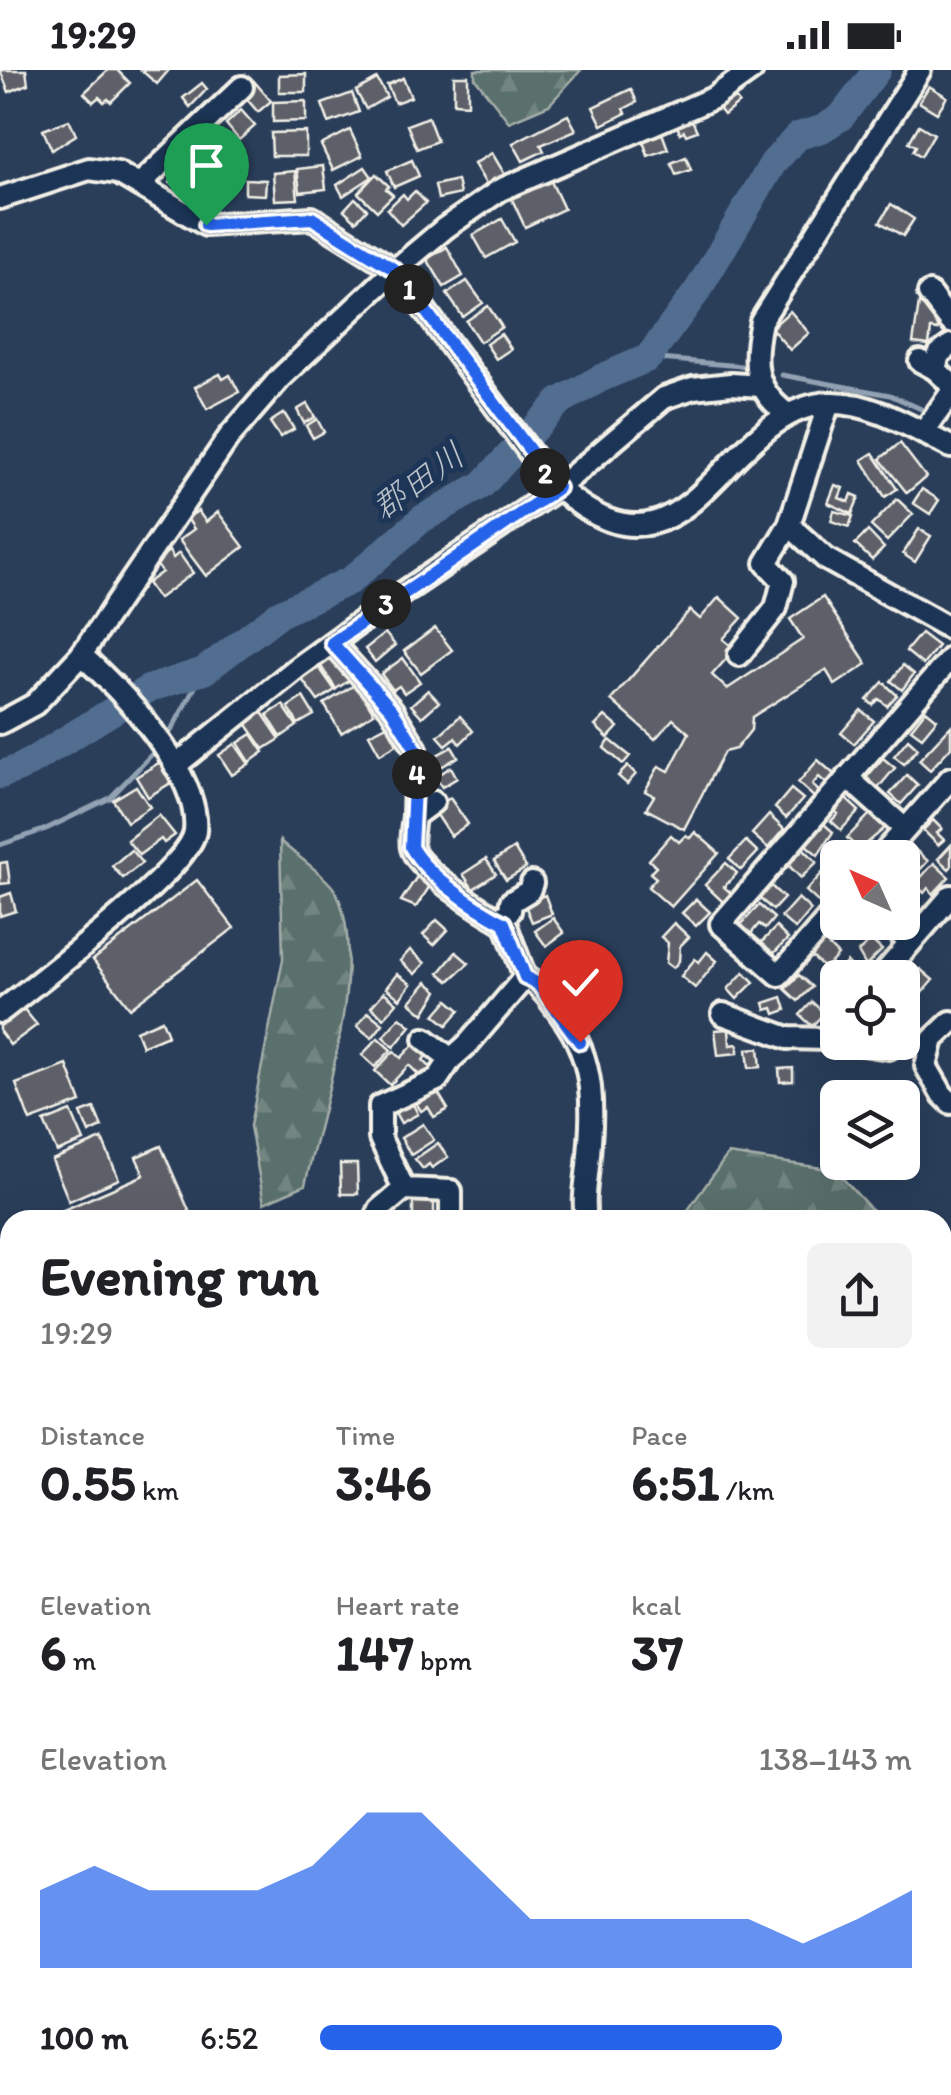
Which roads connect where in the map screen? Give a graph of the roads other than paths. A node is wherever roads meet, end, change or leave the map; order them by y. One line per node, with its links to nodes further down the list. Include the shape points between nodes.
1 (752, 70): 6 (street, via 713,98 500,190)
2 (920, 70): 11 (street, via 761,320 755,351)
3 (242, 87): 4 (street)
4 (139, 185): 5 (street, via 118,173 89,169); 6 (street, via 206,225 312,218)
5 (0, 198)
6 (395, 270): 16 (street); 20 (street, via 281,377 229,438)
7 (930, 293): 8 (street)
8 (951, 322)
9 (951, 345): 10 (street, via 928,365)
10 (951, 384)
11 (761, 386): 13 (street); 16 (street, via 694,388 664,398)
12 (829, 403): 13 (street); 14 (street, via 885,414); 17 (street)
13 (786, 414): 16 (street, via 670,518 634,525 605,519 582,510)
14 (936, 414): 15 (street)
15 (951, 447)
16 (554, 484): 19 (street)
17 (789, 525): 18 (street, via 826,559); 21 (street, via 766,562 783,581 776,608)
18 (951, 629)
19 (332, 643): 24 (street); 28 (street, via 392,710 416,749)
20 (81, 655): 23 (street, via 35,704); 24 (street, via 109,678)
21 (739, 655)
22 (951, 658): 25 (street)
23 (0, 723)
24 (172, 760): 39 (street, via 188,790 196,833 183,856)
25 (848, 778): 29 (street); 34 (street, via 720,924 778,975)
26 (951, 778): 29 (street)
27 (433, 802): 28 (street)
28 (414, 816): 33 (street, via 411,847 419,861)
29 (905, 829): 30 (street)
30 (896, 840)
31 (532, 883): 33 (street)
32 (951, 896): 36 (street)
33 (499, 920): 38 (street)
34 (820, 927)
35 (908, 940): 36 (street)
36 (910, 942): 37 (street)
37 (895, 960)
38 (525, 977): 44 (street); 49 (street, via 568,1024 590,1073)
39 (0, 1012)
40 (723, 1014): 42 (street, via 788,1038)
41 (951, 1022): 45 (street, via 934,1039 926,1066)
42 (820, 1037)
43 (425, 1038): 44 (street)
44 (451, 1058): 46 (street, via 436,1080 380,1106 380,1138)
45 (951, 1103)
46 (404, 1189): 47 (street); 48 (street, via 450,1192)
47 (380, 1210)
48 (451, 1210)
49 (585, 1210)

